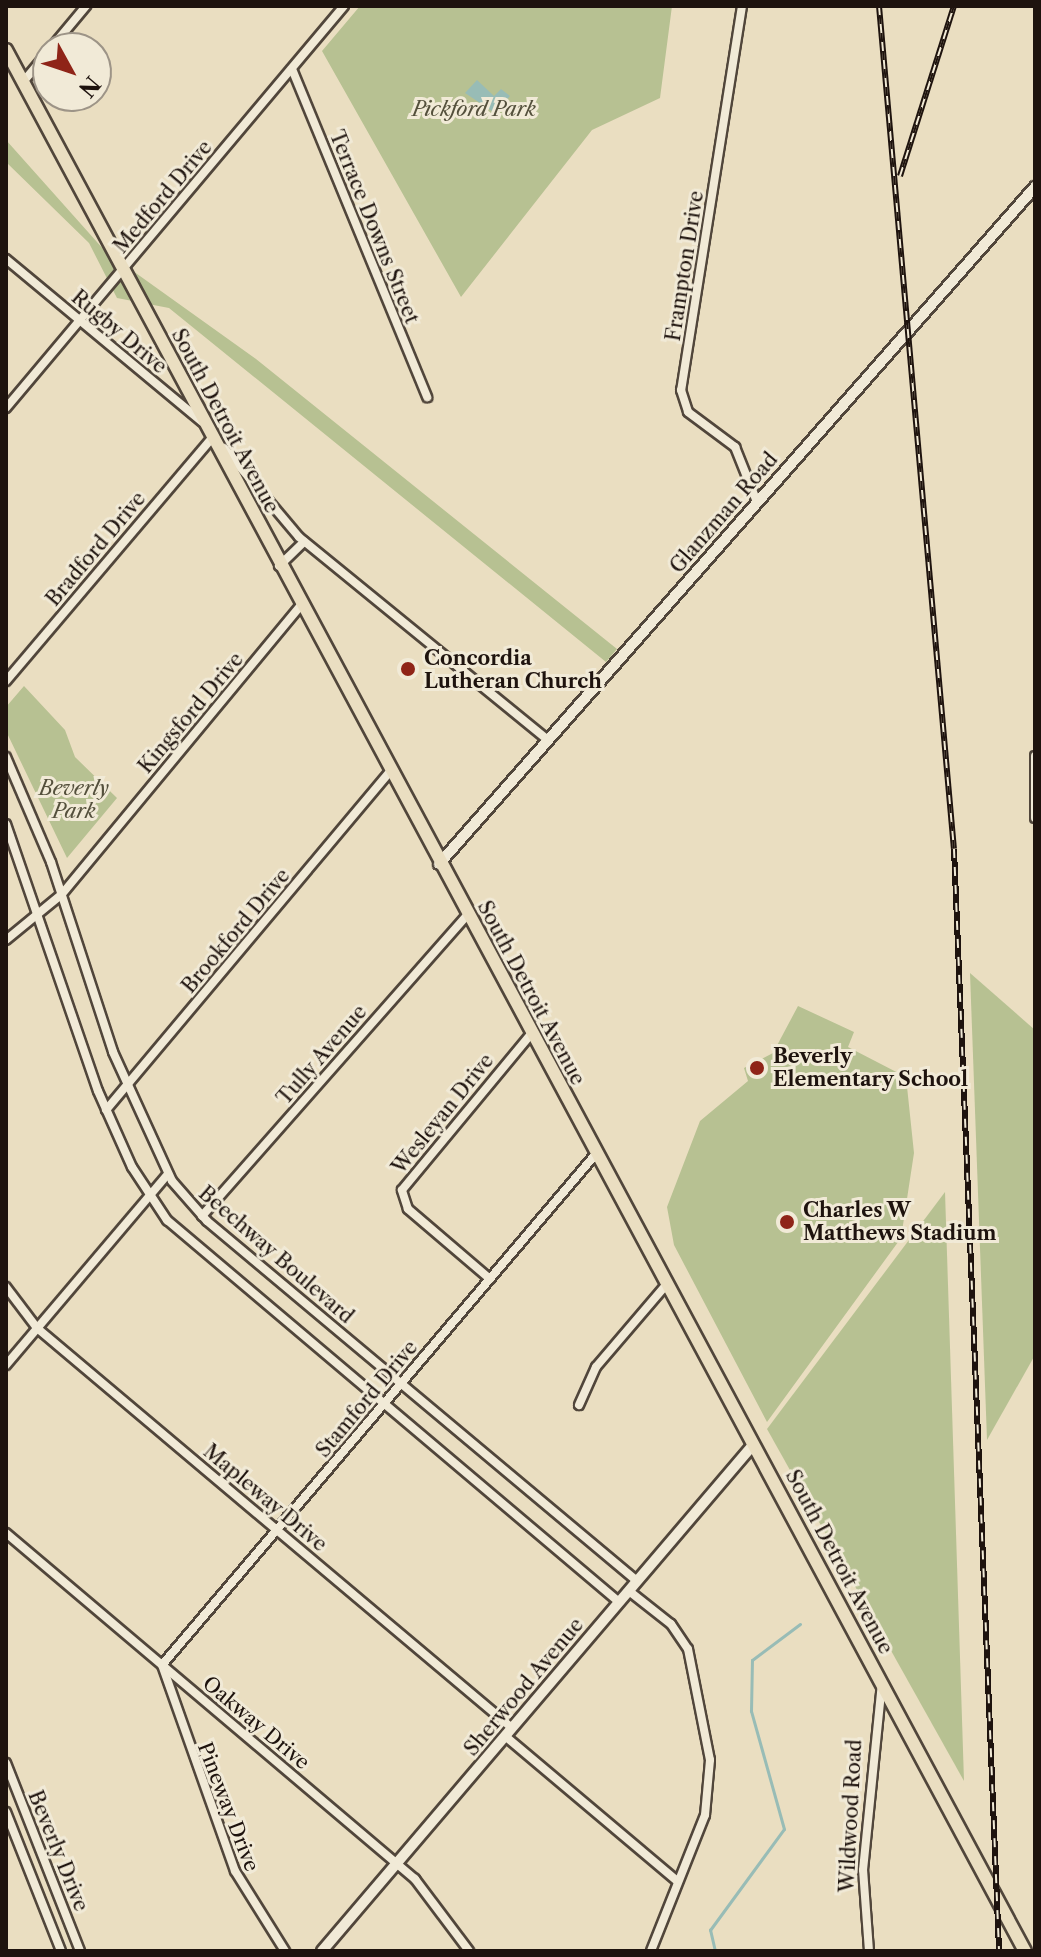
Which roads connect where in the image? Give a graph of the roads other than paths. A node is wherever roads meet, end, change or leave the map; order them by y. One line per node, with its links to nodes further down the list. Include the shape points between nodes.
1 (86, 6): 4 (street)
2 (344, 6): 6 (street, Medford Drive)
3 (742, 6): 17 (street, Frampton Drive, via 681,390 688,412 735,447)
4 (65, 32)
5 (6, 50): 8 (main road, South Detroit Avenue)
6 (292, 69): 11 (street, Medford Drive); 13 (street, Terrace Downs Street)
7 (32, 71): 8 (street)
8 (23, 82): 11 (main road, South Detroit Avenue)
9 (1035, 187): 17 (street, Glanzman Road)
10 (6, 259): 12 (street, Rugby Drive)
11 (122, 271): 12 (street, Medford Drive); 15 (main road, South Detroit Avenue)
12 (80, 320): 14 (street, Medford Drive); 15 (street, Rugby Drive)
13 (427, 397)
14 (6, 408)
15 (203, 423): 16 (main road, South Detroit Avenue); 18 (street, Rugby Drive)
16 (211, 439): 19 (main road, South Detroit Avenue); 21 (street, Bradford Drive)
17 (757, 502): 22 (street, Glanzman Road)
18 (304, 542): 19 (street); 22 (street, Rugby Drive)
19 (279, 566): 20 (main road, South Detroit Avenue)
20 (300, 606): 25 (main road, South Detroit Avenue); 29 (street, Kingsford Drive)
21 (6, 681)
22 (548, 740): 28 (street, Glanzman Road)
23 (1035, 756): 26 (street)
24 (6, 757): 29 (street, Beechway Boulevard)
25 (390, 772): 28 (main road, South Detroit Avenue); 34 (street, Brookford Drive)
26 (1035, 818)
27 (6, 824): 31 (street)
28 (439, 864): 30 (main road, South Detroit Avenue)
29 (62, 894): 31 (street, Kingsford Drive); 34 (street, Beechway Boulevard)
30 (467, 915): 33 (main road, South Detroit Avenue); 39 (street, Tully Avenue)
31 (40, 917): 32 (street, Kingsford Drive); 35 (street)
32 (6, 940)
33 (530, 1035): 36 (main road, South Detroit Avenue); 40 (street, Wesleyan Drive, via 402,1190 408,1209)
34 (126, 1086): 35 (street, Brookford Drive); 37 (street, Beechway Boulevard)
35 (106, 1110): 38 (street)
36 (595, 1155): 40 (street, Stamford Drive); 41 (main road, South Detroit Avenue)
37 (168, 1174): 38 (street); 39 (street, Beechway Boulevard)
38 (149, 1197): 43 (street); 46 (street, via 188,1242)
39 (202, 1216): 45 (street, Beechway Boulevard)
40 (490, 1279): 45 (street, Stamford Drive)
41 (666, 1285): 47 (street, via 596,1367); 48 (main road, South Detroit Avenue)
42 (6, 1287): 43 (street, Mapleway Drive)
43 (37, 1328): 44 (street); 49 (street, Mapleway Drive)
44 (6, 1365)
45 (401, 1383): 46 (street, Stamford Drive); 51 (street, Beechway Boulevard)
46 (383, 1405): 49 (street, Stamford Drive); 53 (street)
47 (579, 1405)
48 (753, 1445): 51 (street, Sherwood Avenue); 55 (main road, South Detroit Avenue)
49 (277, 1529): 54 (street, Stamford Drive); 56 (street, Mapleway Drive)
50 (6, 1533): 54 (street, Oakway Drive)
51 (637, 1581): 52 (street, Sherwood Avenue)
52 (629, 1591): 53 (street, Sherwood Avenue); 60 (street, via 684,1641 705,1722 707,1803)
53 (619, 1602): 56 (street, Sherwood Avenue)
54 (162, 1665): 59 (street, Oakway Drive); 63 (street, Pineway Drive, via 235,1871)
55 (882, 1683): 67 (street, Wildwood Road, via 863,1870); 68 (main road, South Detroit Avenue)
56 (508, 1732): 59 (street, Sherwood Avenue); 60 (street, Mapleway Drive)
57 (6, 1763): 62 (street, Beverly Drive)
58 (6, 1812): 61 (street, Beverly Drive)
59 (397, 1863): 64 (street, Sherwood Avenue); 65 (street, Oakway Drive, via 446,1912)
60 (676, 1880): 66 (street)
61 (61, 1951)
62 (80, 1951)
63 (285, 1951)
64 (322, 1951)
65 (469, 1951)
66 (651, 1951)
67 (869, 1951)
68 (1025, 1951)

